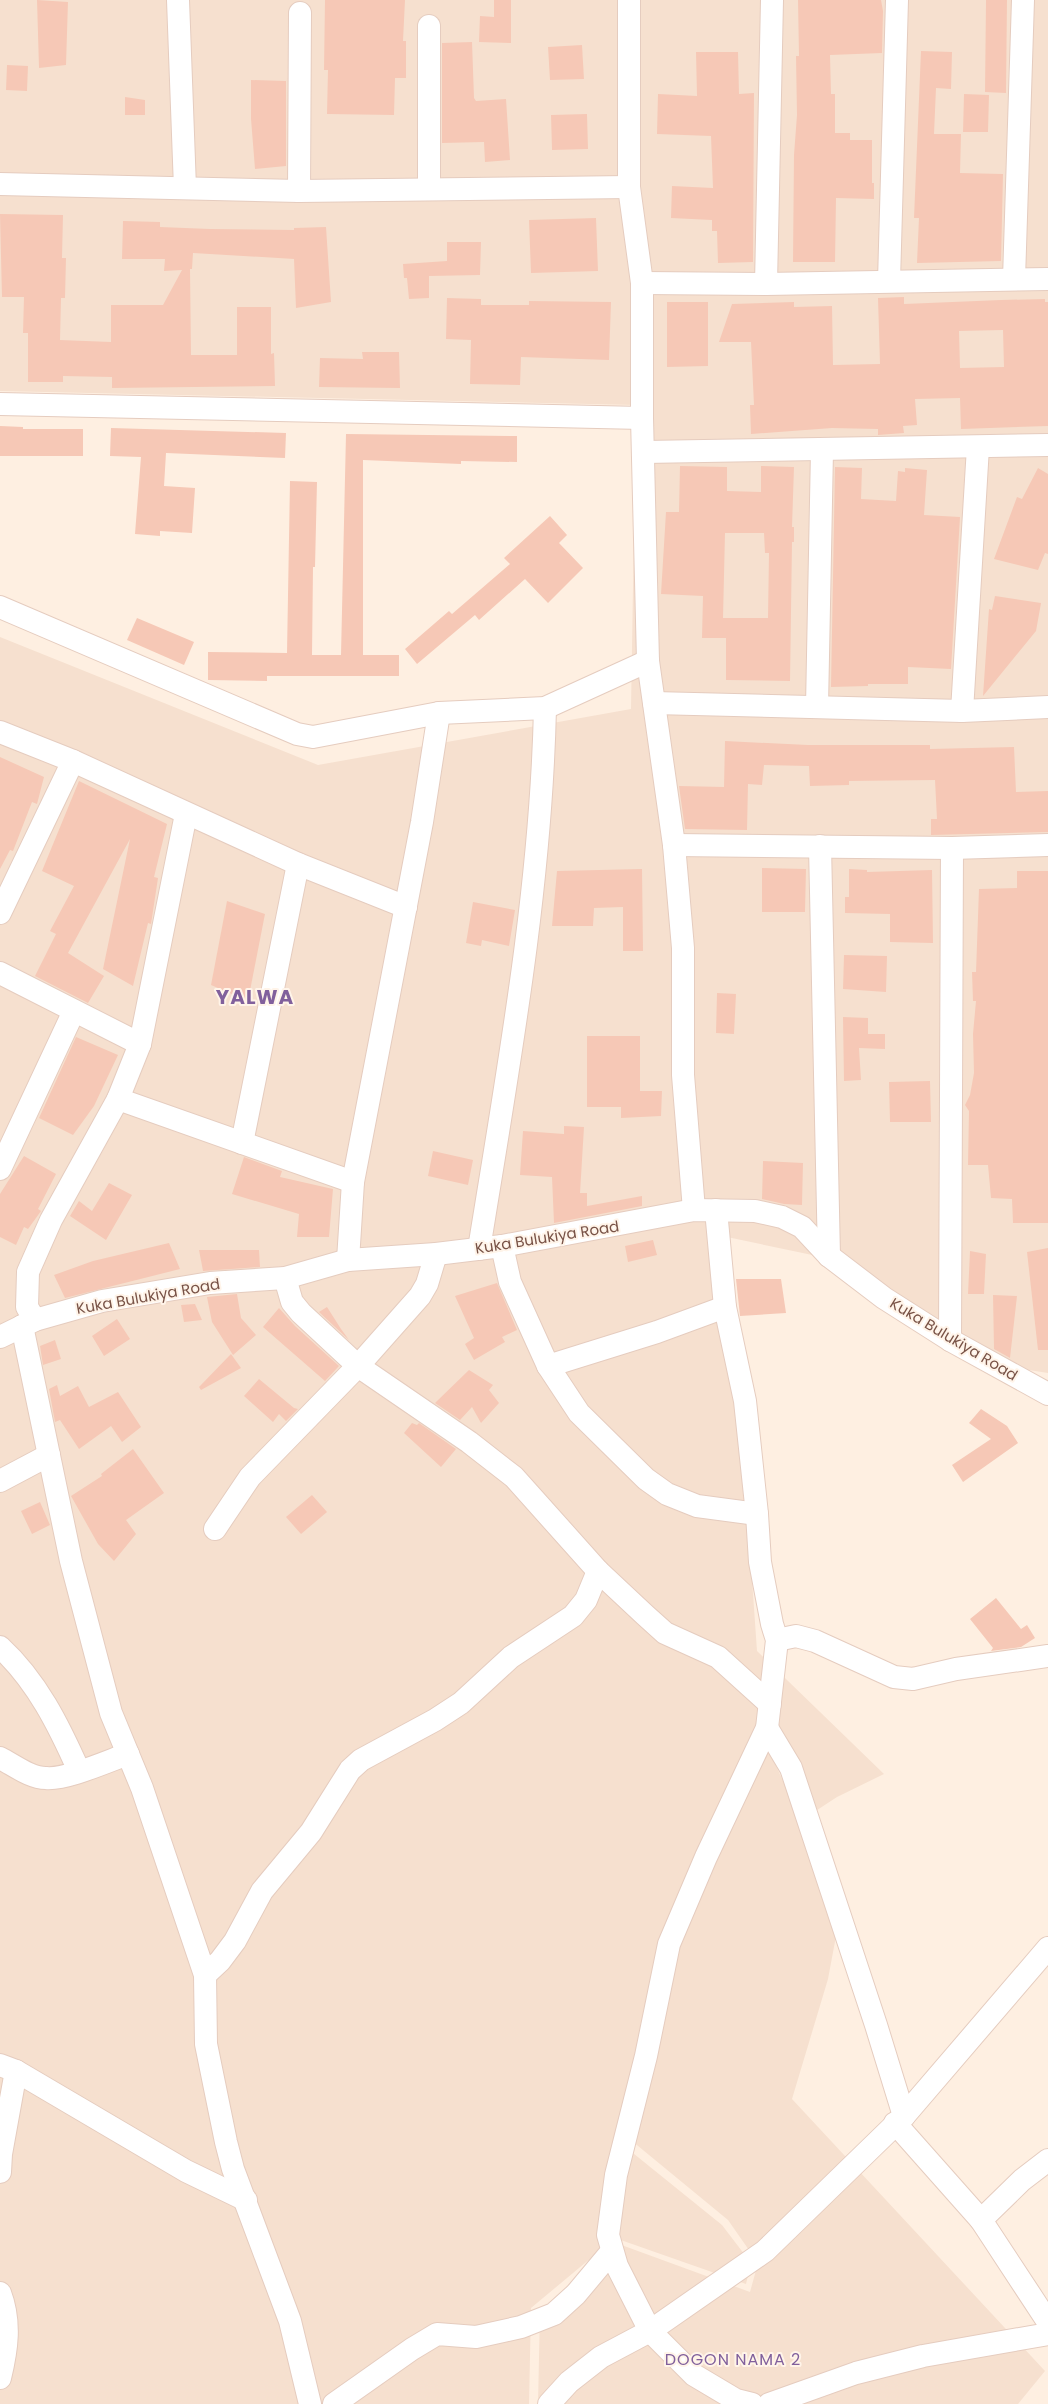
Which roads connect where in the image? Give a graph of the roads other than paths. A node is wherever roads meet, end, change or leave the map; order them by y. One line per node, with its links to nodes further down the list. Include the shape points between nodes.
1 (178, 0): 10 (street)
2 (629, 0): 9 (street)
3 (772, 0): 17 (street)
4 (897, 0): 15 (street)
5 (1023, 0): 13 (street)
6 (300, 14): 12 (street)
7 (429, 26): 11 (street)
8 (0, 184): 10 (street)
9 (629, 186): 11 (street); 16 (street)
10 (185, 188): 12 (street)
11 (428, 189): 12 (street)
12 (299, 191)
13 (1014, 279): 14 (street); 15 (street)
14 (1048, 279)
15 (890, 281): 17 (street)
16 (642, 283): 17 (street); 19 (street)
17 (766, 284)
18 (0, 404): 19 (street)
19 (642, 418): 23 (street)
20 (1048, 445): 21 (street)
21 (978, 448): 22 (street); 30 (street)
22 (822, 450): 23 (street); 28 (street)
23 (644, 452): 25 (street)
24 (0, 607): 31 (street, via 297,734 332,734)
25 (648, 661): 26 (street); 29 (street)
26 (654, 704): 28 (street); 35 (street)
27 (1048, 706): 30 (street)
28 (817, 707): 30 (street)
29 (545, 708): 31 (street); 52 (street, via 544,778 522,983)
30 (962, 711)
31 (439, 713): 40 (street)
32 (0, 732): 33 (street)
33 (73, 761): 34 (street); 41 (street)
34 (186, 814): 39 (street); 44 (street)
35 (674, 845): 37 (street); 49 (street, via 684,948 683,1074)
36 (1048, 845): 38 (street)
37 (820, 846): 38 (street); 54 (street)
38 (952, 848): 60 (street)
39 (298, 864): 40 (street); 46 (street)
40 (406, 907): 48 (street)
41 (0, 913)
42 (0, 972): 43 (street)
43 (74, 1011): 44 (street); 47 (street)
44 (140, 1044): 45 (street)
45 (118, 1099): 46 (street); 58 (street, via 51,1220 28,1272)
46 (242, 1143): 48 (street)
47 (0, 1169)
48 (353, 1182): 55 (street)
49 (694, 1210): 50 (street, Kuka Bulukiya Road); 51 (street, Kuka Bulukiya Road)
50 (716, 1210): 54 (street, Kuka Bulukiya Road, via 755,1211 782,1216 802,1227); 57 (street)
51 (502, 1246): 52 (street, Kuka Bulukiya Road); 62 (street, via 510,1282)
52 (479, 1249): 53 (street, Kuka Bulukiya Road)
53 (436, 1254): 55 (street, Kuka Bulukiya Road); 61 (street, via 420,1296)
54 (829, 1256): 60 (street, Kuka Bulukiya Road, via 884,1298)
55 (348, 1260): 56 (street, Kuka Bulukiya Road)
56 (285, 1278): 58 (street, Kuka Bulukiya Road, via 210,1282 102,1302); 61 (street, via 292,1302 301,1313)
57 (725, 1307): 62 (street); 66 (street, via 745,1401)
58 (28, 1323): 59 (street, Kuka Bulukiya Road); 64 (street)
59 (0, 1337)
60 (950, 1340): 63 (street, Kuka Bulukiya Road)
61 (358, 1366): 67 (street, via 250,1477); 68 (street, via 469,1442 514,1478)
62 (548, 1366): 66 (street, via 579,1413 646,1479 668,1494 696,1506)
63 (1048, 1394)
64 (49, 1455): 65 (street); 74 (street, via 71,1561 111,1713)
65 (0, 1481)
66 (757, 1514): 69 (street, via 760,1562)
67 (215, 1529)
68 (598, 1571): 72 (street, via 666,1632 718,1657); 78 (street, via 586,1600 573,1616 511,1656 461,1703 361,1760 350,1770 311,1832 262,1891 235,1942)
69 (778, 1640): 71 (street, via 796,1636 815,1641 894,1677 913,1679 956,1669); 72 (street)
70 (0, 1647): 76 (street, via 50,1707)
71 (1048, 1656)
72 (770, 1704): 73 (street)
73 (767, 1728): 80 (street, via 791,1768 876,2025); 85 (street, via 669,1944 616,2174 608,2235)
74 (128, 1754): 76 (street); 78 (street)
75 (0, 1758): 76 (street, via 28,1773 46,1778)
76 (80, 1770)
77 (1048, 1948): 80 (street)
78 (205, 1975): 83 (street, via 206,2044 226,2142)
79 (8, 2068): 82 (street); 83 (street, via 186,2171)
80 (899, 2120): 84 (street); 88 (street, via 765,2251)
81 (1048, 2160): 84 (street)
82 (0, 2172)
83 (246, 2200): 91 (street, via 290,2321)
84 (981, 2220): 87 (street)
85 (612, 2251): 88 (street); 92 (street, via 576,2294 554,2314 520,2327 476,2336 437,2334)
86 (0, 2293): 90 (street, via 7,2310 8,2345)
87 (1048, 2322)
88 (650, 2331): 93 (street, via 602,2357 569,2382); 94 (street, via 694,2375 736,2400)
89 (1048, 2334): 95 (street, via 914,2358 856,2373)
90 (0, 2378)
91 (310, 2404)
92 (334, 2404)
93 (549, 2404)
94 (752, 2404)
95 (770, 2404)

